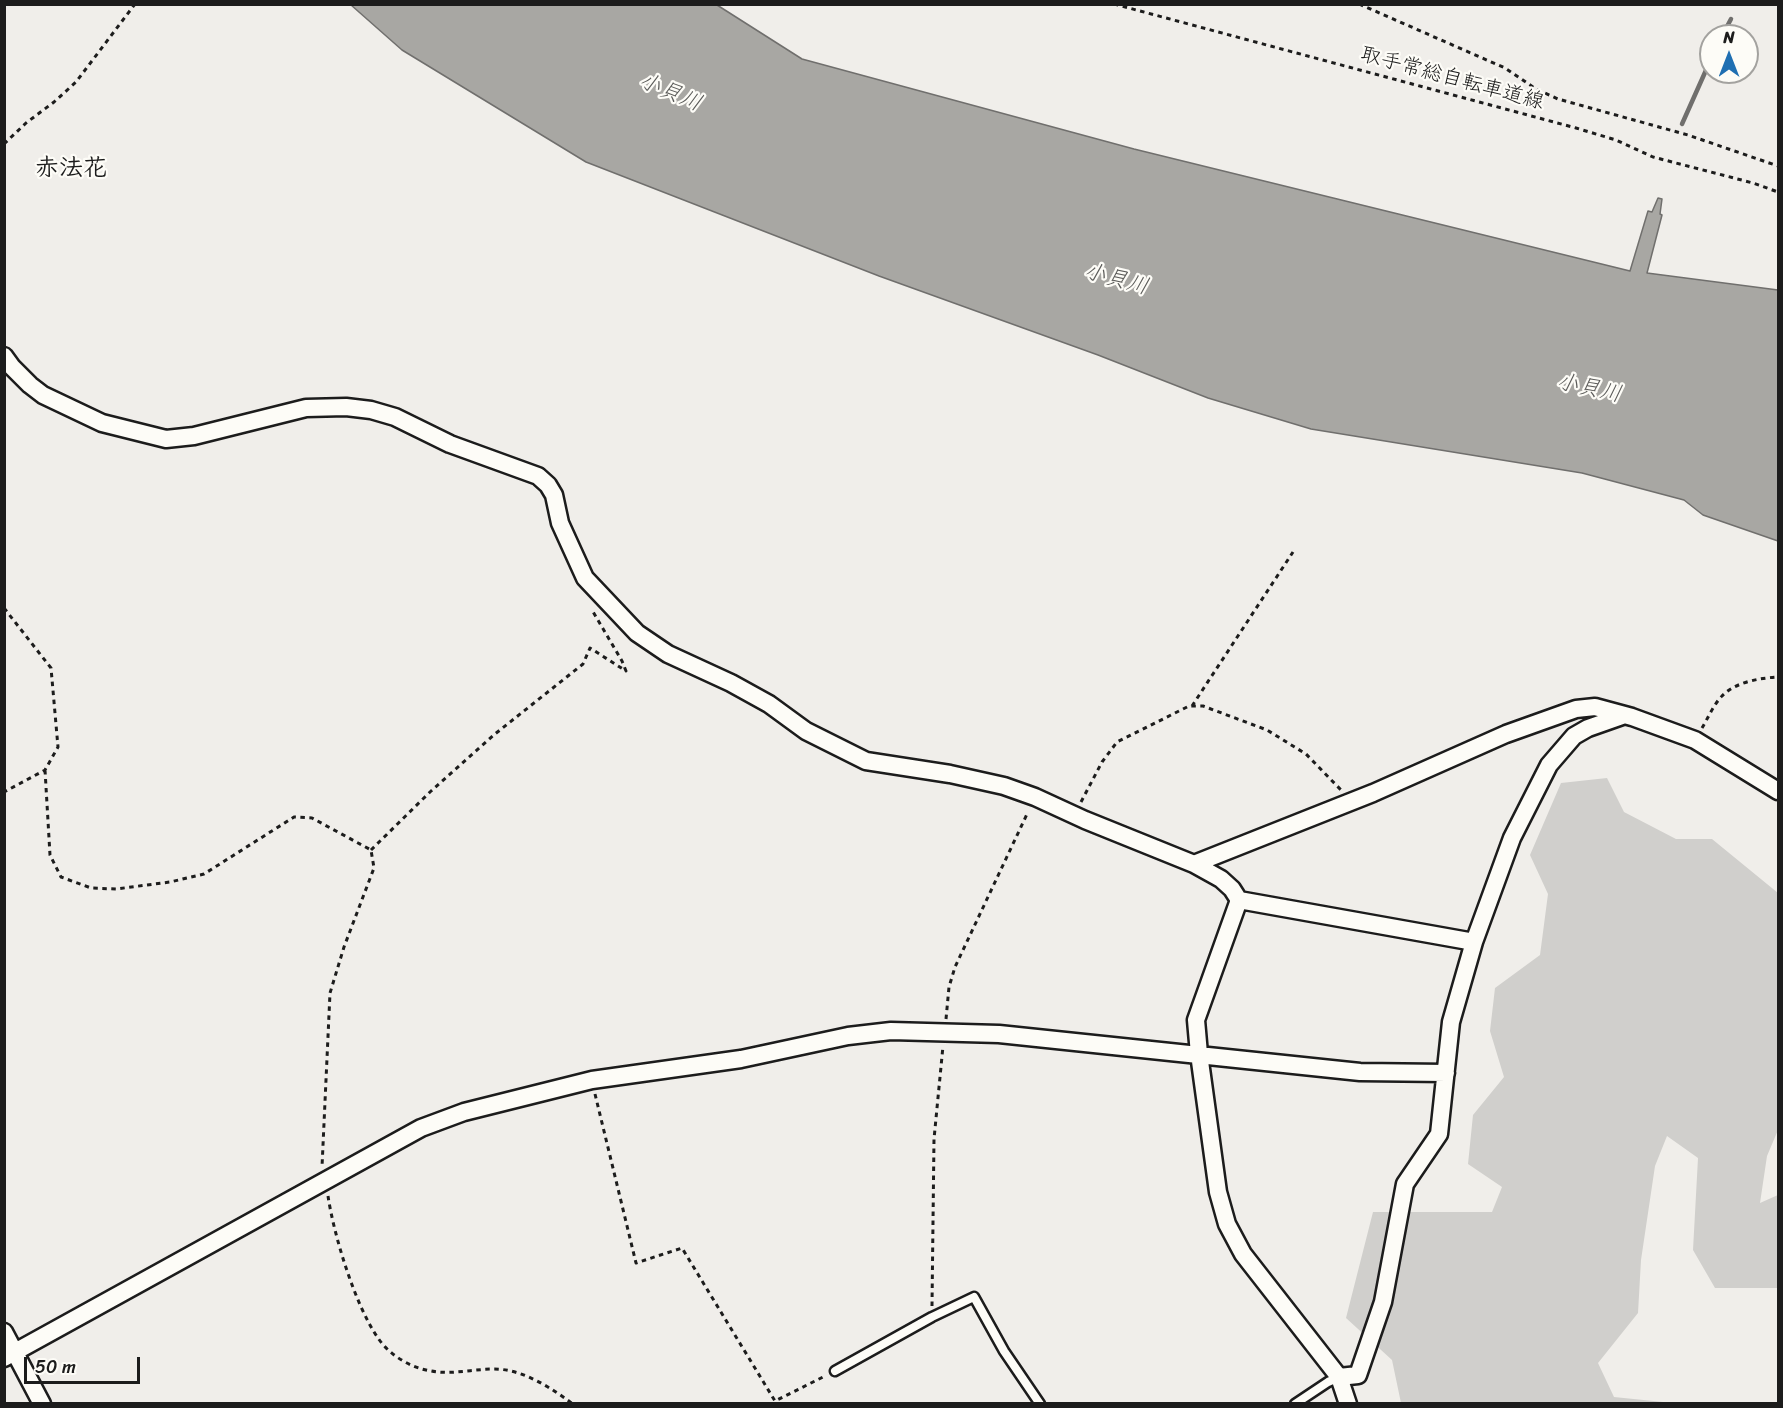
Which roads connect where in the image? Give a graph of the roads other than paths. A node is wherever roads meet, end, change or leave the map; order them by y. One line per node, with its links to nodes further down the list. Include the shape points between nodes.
1 (4, 356): 4 (street, via 43,395 102,423 166,439 194,436 306,408 363,409 395,417 450,444 538,476 554,495 560,523 588,581 637,633 668,654 731,683 806,731 866,761 1005,786)
2 (1625, 715): 3 (street, via 1695,740); 4 (street, via 1595,707 1576,709 1506,734 1443,764); 6 (street, via 1574,736 1549,765 1512,838)
3 (1779, 791)
4 (1194, 864): 5 (street, via 1221,879)
5 (1239, 900): 6 (street); 7 (street, via 1197,1020)
6 (1474, 942): 8 (street, via 1451,1022)
7 (1199, 1054): 8 (street, via 1360,1072); 10 (street, via 999,1034 891,1031 848,1035 741,1059 592,1080 464,1112 421,1128); 12 (street, via 1218,1192 1227,1224 1243,1254)
8 (1446, 1072): 12 (street, via 1439,1134 1405,1184 1383,1302 1358,1375)
9 (4, 1332): 10 (street)
10 (9, 1356): 13 (street)
11 (835, 1371): 14 (lane, via 974,1297)
12 (1339, 1377): 15 (lane); 16 (street)
13 (42, 1404)
14 (1040, 1404)
15 (1295, 1404)
16 (1348, 1404)

